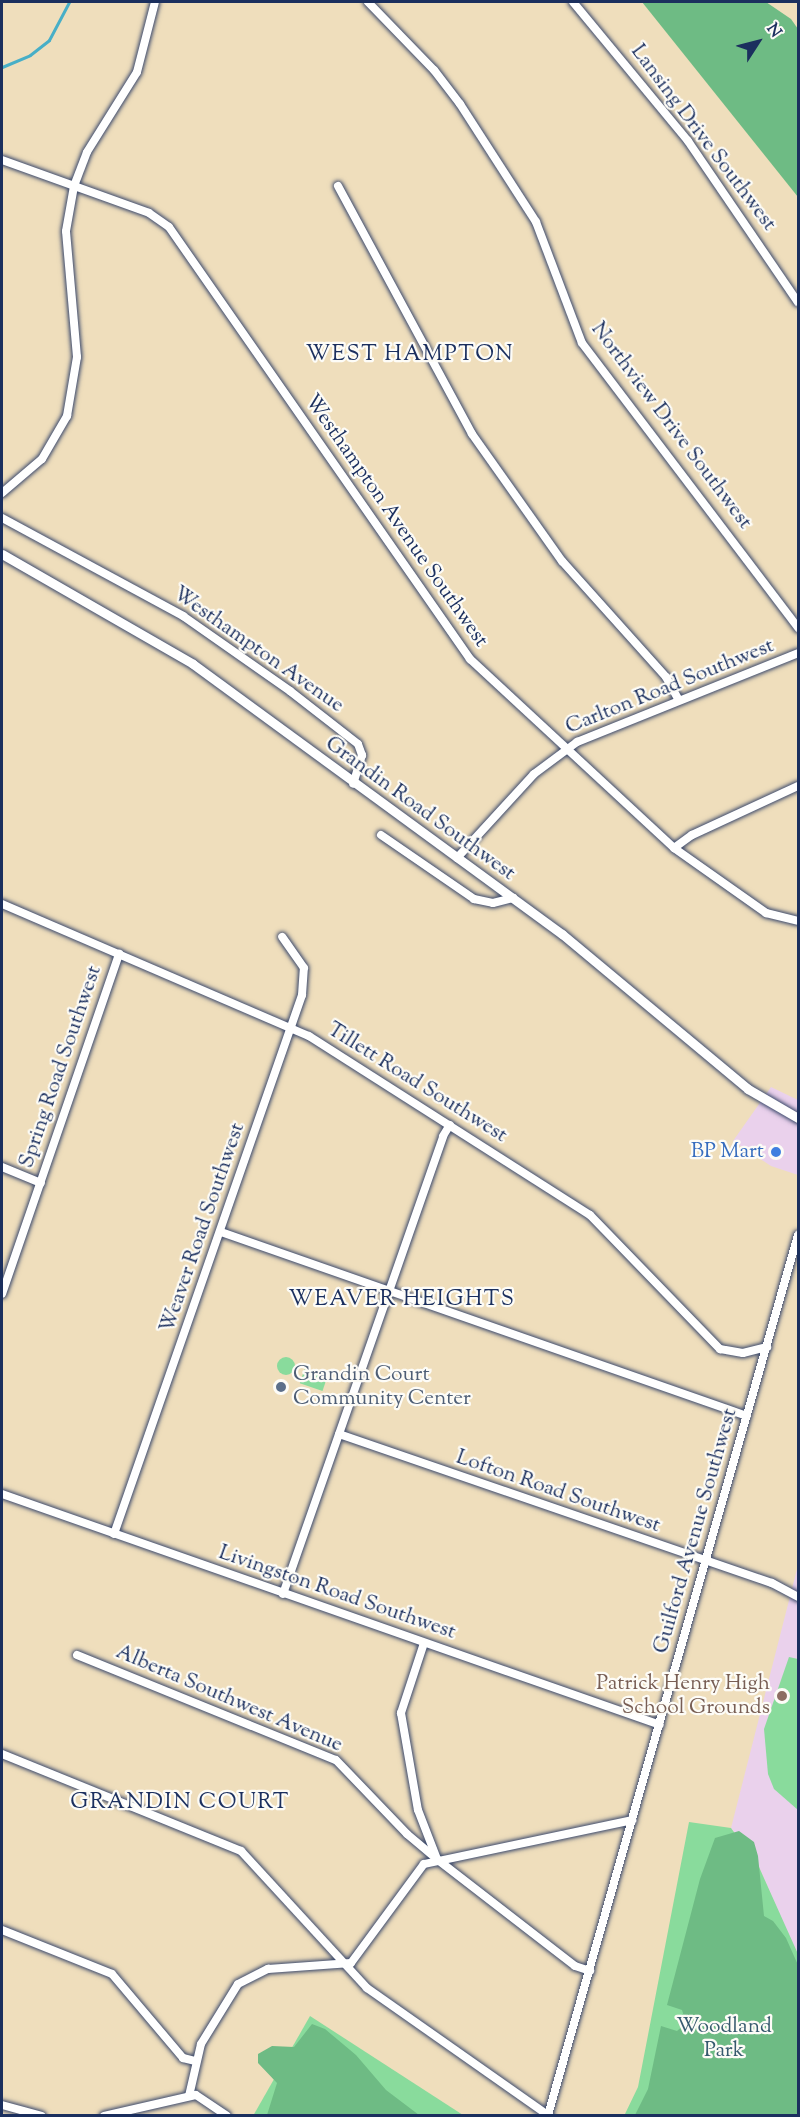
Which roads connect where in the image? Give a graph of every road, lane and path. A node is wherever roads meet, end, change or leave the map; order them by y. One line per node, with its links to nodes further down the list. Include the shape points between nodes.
1 (155, 2): 5 (street, via 137,72 87,152)
2 (368, 2): 11 (street, Northview Drive Southwest, via 434,70 460,104 536,222 582,343)
3 (573, 2): 7 (street, Lansing Drive Southwest, via 688,141)
4 (2, 160): 5 (street, Westhampton Avenue Southwest)
5 (74, 186): 8 (street, via 66,231 77,357 72,399 62,429 46,454); 14 (street, Westhampton Avenue Southwest, via 149,213 169,227 456,643)
6 (338, 186): 13 (street, via 472,434 562,561 666,676)
7 (798, 302)
8 (2, 494)
9 (2, 518): 15 (street, Westhampton Avenue, via 183,616 281,684 358,744 362,754)
10 (2, 554): 15 (street, Grandin Road Southwest, via 193,664)
11 (798, 628)
12 (798, 652): 13 (street, Carlton Road Southwest)
13 (679, 700): 14 (street, Carlton Road Southwest, via 599,731)
14 (566, 749): 18 (street, Westhampton Avenue Southwest); 19 (street, Carlton Road Southwest, via 534,774)
15 (354, 784): 19 (street, Grandin Road Southwest)
16 (798, 786): 18 (street, via 692,835)
17 (381, 835): 20 (street, via 474,899 494,903)
18 (674, 848): 22 (street, Westhampton Avenue Southwest, via 775,917)
19 (457, 858): 20 (street, Grandin Road Southwest)
20 (513, 898): 26 (street, Grandin Road Southwest, via 585,952 748,1089)
21 (2, 904): 24 (street, Tillett Road Southwest)
22 (798, 921)
23 (282, 937): 25 (street, Weaver Road Southwest, via 303,965 305,977)
24 (119, 954): 25 (street, Tillett Road Southwest); 29 (street, Spring Road Southwest)
25 (293, 1027): 27 (street, Tillett Road Southwest); 30 (street, Weaver Road Southwest)
26 (798, 1118)
27 (450, 1125): 32 (street); 34 (street, Tillett Road Southwest, via 590,1215 720,1349 743,1353)
28 (2, 1167): 29 (street)
29 (41, 1183): 33 (street, Spring Road Southwest)
30 (220, 1232): 32 (street); 38 (street, Weaver Road Southwest)
31 (798, 1235): 34 (street, Guilford Avenue Southwest)
32 (389, 1291): 35 (street); 36 (street)
33 (2, 1294)
34 (766, 1347): 35 (street, Guilford Avenue Southwest)
35 (747, 1416): 39 (street, Guilford Avenue Southwest)
36 (339, 1434): 39 (street, Lofton Road Southwest); 40 (street)
37 (2, 1494): 38 (street, Livingston Road Southwest)
38 (114, 1534): 40 (street, Livingston Road Southwest)
39 (705, 1563): 41 (street, Lofton Road Southwest, via 772,1583); 44 (street, Guilford Avenue Southwest)
40 (284, 1593): 42 (street, Livingston Road Southwest)
41 (798, 1597)
42 (424, 1643): 44 (street, Livingston Road Southwest); 47 (street, via 401,1713 418,1810)
43 (77, 1655): 47 (street, Alberta Southwest Avenue, via 336,1760)
44 (660, 1725): 46 (street, Guilford Avenue Southwest)
45 (2, 1754): 49 (street, via 241,1851 328,1943)
46 (632, 1820): 47 (street); 50 (street, Guilford Avenue Southwest)
47 (438, 1860): 49 (street, via 420,1867 357,1958); 50 (street, Alberta Southwest Avenue, via 575,1966)
48 (2, 1930): 51 (street, via 112,1974 183,2058)
49 (343, 1965): 51 (street, via 275,1968 247,1976 214,2018); 57 (street, via 379,1997)
50 (590, 1971): 57 (street, Guilford Avenue Southwest)
51 (195, 2061): 52 (street)
52 (189, 2096): 55 (street); 56 (street, via 202,2096)
53 (2, 2105): 54 (street)
54 (42, 2115)
55 (104, 2115)
56 (227, 2115)
57 (549, 2115)

